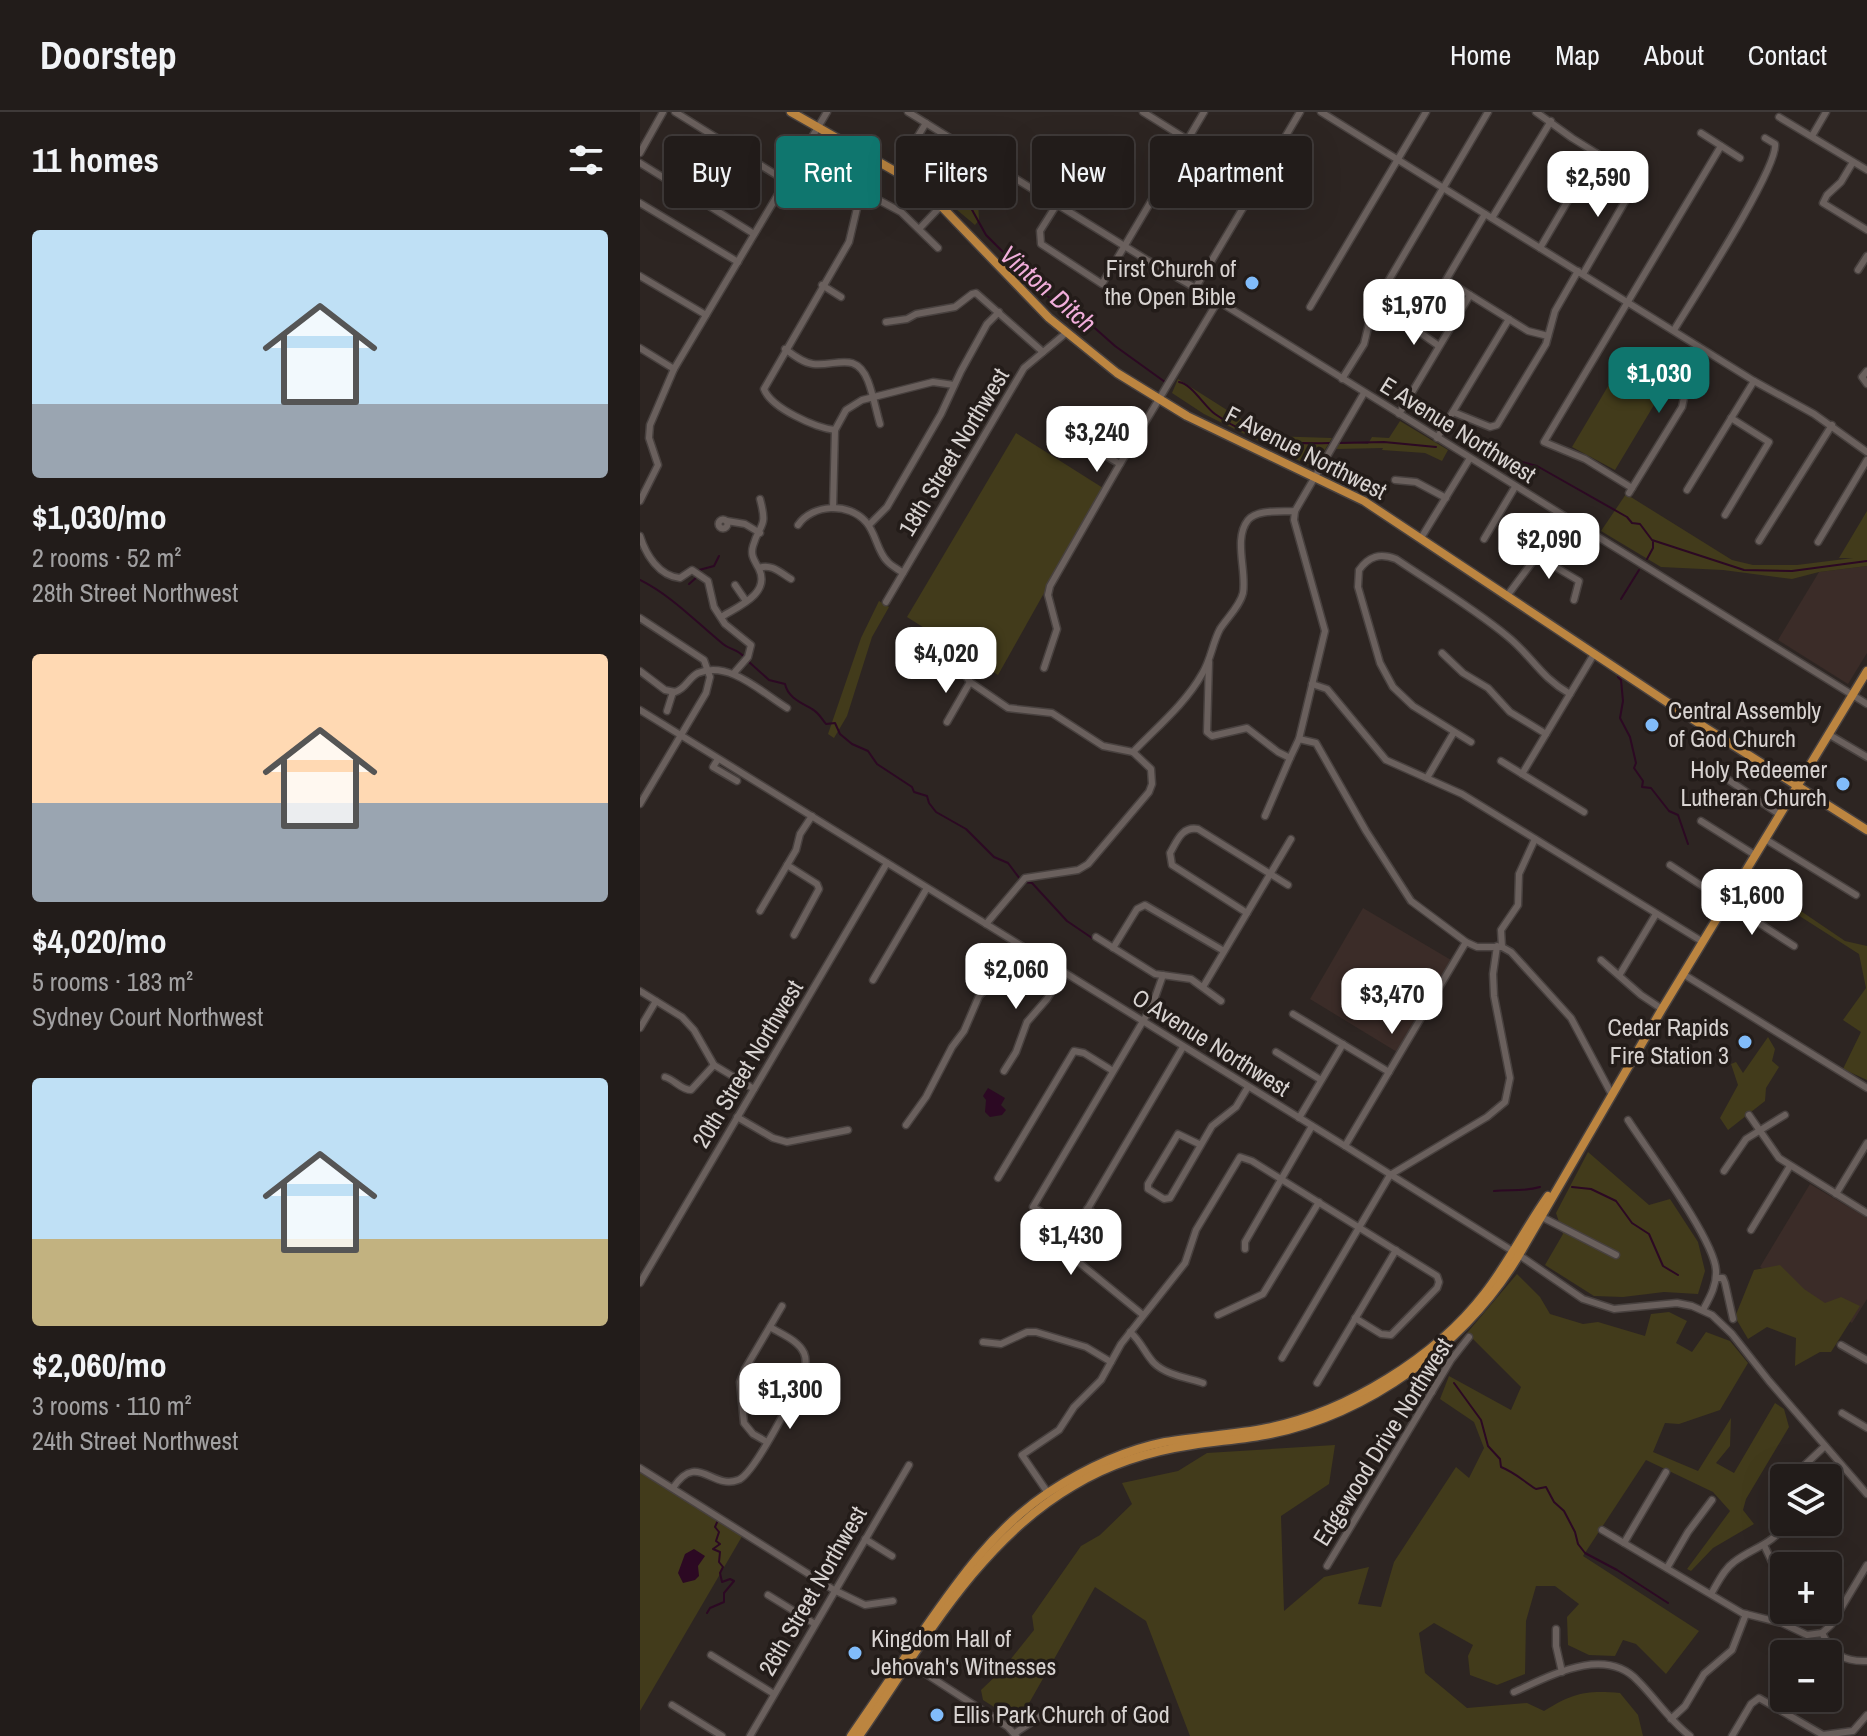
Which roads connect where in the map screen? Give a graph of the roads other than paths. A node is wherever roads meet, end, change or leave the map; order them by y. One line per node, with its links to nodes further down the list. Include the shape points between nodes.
1 (663, 112): 26 (street)
2 (675, 112): 34 (street)
3 (791, 112): 17 (main road, F Avenue Northwest)
4 (827, 112): 17 (street)
5 (908, 112): 16 (street, E Avenue Northwest)
6 (1143, 112): 21 (street)
7 (1204, 112): 22 (street)
8 (1300, 112): 58 (street)
9 (1426, 112): 29 (street)
10 (1488, 112): 35 (street)
11 (1536, 112): 15 (street)
12 (1826, 112): 23 (street)
13 (1325, 113): 29 (street)
14 (1779, 117): 23 (street)
15 (1551, 121): 27 (street); 45 (street)
16 (926, 123): 20 (street); 36 (street, E Avenue Northwest)
17 (817, 129): 19 (street); 32 (main road, F Avenue Northwest)
18 (1701, 133): 25 (street)
19 (813, 136)
20 (918, 136)
21 (1182, 136)
22 (1190, 136)
23 (1812, 136): 30 (street)
24 (1765, 138): 69 (street, via 1775,144 1776,152)
25 (1721, 146): 28 (street); 62 (street)
26 (640, 153)
27 (1596, 153): 51 (street); 55 (street, via 1638,179)
28 (1740, 158)
29 (1398, 159): 35 (street); 63 (street)
30 (1853, 162): 33 (street); 47 (street, via 1823,203)
31 (640, 163): 48 (street)
32 (896, 169)
33 (1867, 170)
34 (776, 175)
35 (1443, 188): 45 (street); 78 (street, via 1373,307 1364,344)
36 (1032, 189)
37 (776, 198): 48 (street)
38 (642, 204): 44 (street); 53 (street)
39 (1150, 204): 49 (street)
40 (939, 208): 46 (street)
41 (943, 208): 70 (main road, F Avenue Northwest)
42 (1054, 208): 49 (street, via 1040,231 1041,244 1102,284)
43 (1063, 208): 49 (street, E Avenue Northwest)
44 (640, 214)
45 (1489, 216): 51 (street); 59 (street, via 1446,280)
46 (919, 229): 50 (street); 57 (street, via 879,199 863,199 849,242)
47 (1867, 230)
48 (754, 234): 53 (street)
49 (1125, 246): 58 (street, E Avenue Northwest)
50 (938, 248)
51 (1540, 248): 55 (street)
52 (1867, 256): 54 (street)
53 (738, 262): 65 (street)
54 (1858, 270)
55 (1580, 272): 62 (street); 71 (street, via 1555,311)
56 (640, 276): 65 (street)
57 (822, 285): 60 (street); 74 (street)
58 (1196, 287): 61 (street, E Avenue Northwest)
59 (1470, 295): 66 (street); 72 (street)
60 (841, 297)
61 (1218, 301): 78 (street, E Avenue Northwest); 83 (street)
62 (1628, 302): 69 (street); 75 (street, via 1544,442 1585,459 1631,490 1682,407)
63 (1310, 307)
64 (999, 312): 67 (street, via 972,294 955,307); 76 (street); 80 (street)
65 (706, 315): 77 (street)
66 (1509, 319): 71 (street); 84 (street)
67 (886, 322)
68 (1409, 325): 72 (street)
69 (1674, 330): 75 (street)
70 (1066, 333): 76 (street, 18th Street Northwest); 83 (main road, F Avenue Northwest)
71 (1548, 336): 84 (street, via 1497,425)
72 (1439, 346): 85 (street)
73 (640, 348): 77 (street)
74 (785, 349): 82 (street, via 815,365 853,363 867,378); 90 (street, via 764,384 766,395 812,425)
75 (1702, 349): 79 (street)
76 (1043, 352): 118 (street, 18th Street Northwest, via 1024,368)
77 (674, 369): 102 (street, via 650,425 658,465)
78 (1342, 379): 81 (street, E Avenue Northwest)
79 (1754, 381): 86 (street); 89 (street)
80 (954, 385): 82 (street, via 933,382); 109 (street, via 887,507)
81 (1364, 393): 85 (street, E Avenue Northwest); 96 (street)
82 (872, 397): 87 (street); 90 (street, via 852,405)
83 (1159, 400): 95 (street); 96 (main road, F Avenue Northwest)
84 (1453, 412): 91 (street)
85 (1399, 414): 91 (street, E Avenue Northwest)
86 (1731, 418): 99 (street); 105 (street, via 1769,442)
87 (880, 424)
88 (1052, 424): 95 (street)
89 (1832, 425): 92 (street); 114 (street)
90 (835, 430): 103 (street)
91 (1437, 438): 93 (street, E Avenue Northwest)
92 (1867, 452)
93 (1470, 458): 98 (street, E Avenue Northwest); 100 (street)
94 (1867, 460): 115 (street)
95 (1120, 464): 131 (street, via 1050,586 1057,629)
96 (1314, 475): 104 (street); 112 (main road, F Avenue Northwest)
97 (1395, 480): 100 (street, via 1416,482)
98 (1515, 487): 106 (street, E Avenue Northwest); 113 (street)
99 (1687, 490)
100 (1446, 498): 112 (street)
101 (760, 499): 110 (street, via 765,516)
102 (640, 501)
103 (833, 508): 108 (street, via 813,511); 109 (street, via 854,513)
104 (1295, 511): 130 (street, via 1252,516 1245,523 1242,597 1216,637); 139 (street, via 1325,631)
105 (1725, 515)
106 (1563, 516): 116 (street); 143 (street, E Avenue Northwest)
107 (727, 521): 110 (street)
108 (798, 525)
109 (869, 525): 118 (street, via 886,561)
110 (760, 533): 117 (street, via 752,547)
111 (640, 536): 125 (street, via 648,555 665,573 680,578 692,570 708,581)
112 (1421, 538): 121 (main road, F Avenue Northwest)
113 (1484, 539)
114 (1759, 541)
115 (1818, 542)
116 (1537, 556): 121 (street); 122 (street, via 1579,581)
117 (759, 568): 119 (street, via 772,567); 123 (street, via 758,593)
118 (903, 573): 124 (street, 18th Street Northwest)
119 (791, 579)
120 (735, 585): 123 (street)
121 (1507, 596): 129 (main road, F Avenue Northwest)
122 (1574, 600)
123 (746, 601): 125 (street)
124 (886, 602)
125 (721, 617): 135 (street, via 751,645)
126 (640, 618): 133 (street, via 704,660)
127 (936, 637): 136 (street)
128 (1442, 653): 150 (street, via 1510,712)
129 (1594, 654): 142 (street); 164 (main road, F Avenue Northwest)
130 (1209, 662): 138 (street); 140 (street)
131 (1044, 668)
132 (1867, 671): 143 (main road)
133 (709, 672): 135 (street); 141 (street); 152 (street, via 706,693)
134 (643, 673): 137 (street); 141 (street)
135 (734, 673): 145 (street)
136 (970, 682): 148 (street); 155 (street, via 1008,708 1052,713 1103,746)
137 (640, 683)
138 (1196, 684): 140 (street); 155 (street)
139 (1312, 684): 153 (street); 161 (street, via 1332,694 1386,760)
140 (1208, 687): 157 (street, via 1209,735 1247,728)
141 (673, 692): 147 (street)
142 (1570, 694): 149 (street, via 1547,680 1506,635 1396,559 1371,557 1359,570 1358,587 1386,675 1402,698); 150 (street)
143 (1852, 695): 144 (street, E Avenue Northwest); 151 (main road)
144 (1867, 704)
145 (787, 708)
146 (640, 710): 152 (street, O Avenue Northwest)
147 (667, 711)
148 (947, 722)
149 (1454, 732): 154 (street); 161 (street)
150 (1546, 734): 160 (street)
151 (1828, 734): 156 (street); 164 (main road)
152 (680, 735): 158 (street, O Avenue Northwest); 165 (street)
153 (1299, 739): 157 (street); 190 (street, via 1316,743 1411,901)
154 (1471, 742)
155 (1133, 752): 187 (street, via 1151,769 1149,792 1088,864 1025,878)
156 (1867, 757)
157 (1290, 758): 169 (street)
158 (718, 759): 163 (street, via 713,767); 168 (street, O Avenue Northwest)
159 (1501, 761): 160 (street)
160 (1522, 774): 166 (street)
161 (1427, 778): 173 (street)
162 (1727, 779): 167 (street)
163 (737, 781)
164 (1796, 786): 167 (main road); 171 (main road, F Avenue Northwest)
165 (640, 804)
166 (1584, 812)
167 (1779, 814): 174 (main road)
168 (812, 816): 176 (street, O Avenue Northwest); 177 (street)
169 (1265, 816)
170 (1701, 821): 175 (street)
171 (1867, 830)
172 (1291, 839): 179 (street)
173 (1535, 839): 186 (street); 194 (street, via 1519,874 1518,905 1501,930)
174 (1765, 839): 175 (main road); 182 (street)
175 (1755, 855): 183 (main road)
176 (887, 863): 181 (street, O Avenue Northwest); 222 (street, 20th Street Northwest)
177 (787, 865): 184 (street); 188 (street, via 819,889)
178 (1670, 865): 183 (street)
179 (1270, 874): 180 (street); 185 (street); 185 (street, via 1198,829 1188,829 1176,841 1172,865)
180 (1288, 885)
181 (927, 888): 187 (street, O Avenue Northwest); 202 (street)
182 (1856, 895)
183 (1728, 900): 191 (main road); 193 (street)
184 (760, 911)
185 (1247, 913): 196 (street)
186 (1656, 914): 191 (street); 199 (street)
187 (986, 924): 192 (street, O Avenue Northwest)
188 (794, 935)
189 (1096, 937): 195 (street)
190 (1466, 942): 194 (street); 217 (street)
191 (1703, 942): 200 (main road)
192 (1021, 946): 198 (street, O Avenue Northwest); 229 (street, via 979,996 964,1031)
193 (1794, 946)
194 (1498, 947): 223 (street, via 1511,952 1571,1018); 238 (street, via 1493,974 1510,1078 1505,1102)
195 (1113, 948): 196 (street, via 1139,907 1151,907); 201 (street)
196 (1224, 951): 203 (street)
197 (1601, 960): 199 (street)
198 (1063, 972): 209 (street, O Avenue Northwest); 215 (street, via 1027,1022)
199 (1620, 974): 207 (street)
200 (1683, 974): 207 (main road); 221 (street)
201 (1163, 975): 203 (street, via 1184,976); 209 (street)
202 (873, 980)
203 (1203, 987): 206 (street)
204 (640, 991): 205 (street)
205 (656, 1001): 210 (street); 214 (street, via 689,1023)
206 (1221, 1001)
207 (1662, 1009): 223 (main road)
208 (1293, 1014): 211 (street)
209 (1143, 1022): 212 (street, O Avenue Northwest); 216 (street)
210 (640, 1028)
211 (1343, 1044): 217 (street); 219 (street)
212 (1183, 1047): 220 (street, O Avenue Northwest); 243 (street)
213 (1276, 1052): 219 (street)
214 (714, 1065): 218 (street, via 691,1090); 222 (street)
215 (1004, 1071)
216 (1113, 1071): 239 (street, via 1074,1051); 249 (street, via 1033,1207)
217 (1389, 1072): 235 (street)
218 (665, 1077)
219 (1321, 1080): 227 (street)
220 (1248, 1087): 227 (street, O Avenue Northwest); 234 (street)
221 (1867, 1088)
222 (754, 1089): 226 (street, 20th Street Northwest)
223 (1612, 1095): 245 (main road)
224 (1749, 1115): 232 (street)
225 (1785, 1115): 232 (street)
226 (737, 1117): 231 (street, via 787,1142); 255 (street, 20th Street Northwest)
227 (1299, 1118): 230 (street, O Avenue Northwest)
228 (1628, 1120): 254 (street, via 1711,1249)
229 (906, 1125)
230 (1312, 1126): 235 (street, O Avenue Northwest); 240 (street)
231 (848, 1130)
232 (1758, 1130): 236 (street, via 1772,1152); 237 (street, via 1741,1144)
233 (1867, 1143): 241 (street)
234 (1201, 1145): 234 (street, via 1168,1199 1148,1189 1178,1134)
235 (1345, 1146): 238 (street, O Avenue Northwest)
236 (1790, 1166): 241 (street); 248 (street)
237 (1724, 1171)
238 (1390, 1175): 247 (street); 252 (street, O Avenue Northwest)
239 (998, 1178)
240 (1281, 1179): 242 (street); 250 (street); 258 (street, via 1240,1157 1196,1230 1185,1263)
241 (1836, 1194): 244 (street)
242 (1319, 1202): 247 (street); 259 (street, via 1263,1294)
243 (1087, 1209): 246 (street); 249 (street)
244 (1867, 1213)
245 (1538, 1215): 252 (main road); 253 (street)
246 (1115, 1226)
247 (1359, 1227): 251 (street); 268 (street)
248 (1751, 1230)
249 (1074, 1232): 258 (street, via 1071,1256)
250 (1245, 1249)
251 (1396, 1250): 260 (street); 260 (street, via 1434,1273 1437,1288 1391,1335)
252 (1516, 1254): 257 (street, O Avenue Northwest, via 1602,1307 1669,1303); 271 (main road, via 1468,1322)
253 (1616, 1255)
254 (1716, 1278): 257 (street); 261 (street, via 1723,1278)
255 (640, 1283)
256 (782, 1306): 262 (street)
257 (1703, 1310): 278 (street, via 1732,1334)
258 (1143, 1315): 263 (street)
259 (1218, 1315)
260 (1355, 1318): 273 (street)
261 (1733, 1319)
262 (770, 1327): 277 (street, via 740,1382 744,1423); 277 (street, via 799,1345 805,1365)
263 (1130, 1332): 270 (street); 272 (street, via 1162,1369)
264 (1469, 1337): 274 (street, Edgewood Drive Northwest)
265 (983, 1342): 270 (street, via 1001,1344 1036,1332 1086,1347)
266 (1841, 1345): 269 (street)
267 (1867, 1346): 269 (street)
268 (1282, 1358)
269 (1864, 1358)
270 (1111, 1362): 285 (street, via 1059,1430 1022,1455)
271 (1405, 1369): 274 (street); 285 (main road, via 1360,1401 1315,1421 1143,1456)
272 (1203, 1383)
273 (1317, 1383)
274 (1432, 1392): 295 (street, Edgewood Drive Northwest)
275 (1842, 1413): 276 (street)
276 (1867, 1428)
277 (767, 1442): 283 (street, via 749,1472 737,1481 699,1471 683,1476)
278 (1825, 1446): 279 (street); 284 (street)
279 (1806, 1464)
280 (909, 1465): 289 (street, 26th Street Northwest)
281 (640, 1468): 283 (street)
282 (1666, 1472): 290 (street)
283 (673, 1488): 297 (street)
284 (1867, 1494)
285 (1050, 1496): 307 (main road, via 982,1562); 318 (main road, via 1001,1531 962,1575)
286 (1712, 1500): 296 (street)
287 (1602, 1530): 290 (street)
288 (1776, 1536): 291 (street)
289 (865, 1539): 292 (street); 297 (street, 26th Street Northwest)
290 (1624, 1543): 296 (street)
291 (1764, 1545): 293 (street); 298 (street, via 1728,1567)
292 (892, 1556)
293 (1770, 1558)
294 (1867, 1565): 304 (street)
295 (1327, 1566)
296 (1667, 1568): 298 (street)
297 (834, 1590): 300 (street, via 865,1605); 302 (street, 26th Street Northwest)
298 (1711, 1594): 301 (street)
299 (768, 1595): 302 (street)
300 (893, 1601)
301 (1746, 1614): 304 (street, via 1807,1635); 314 (street, via 1732,1650 1708,1669)
302 (815, 1624): 310 (street, 26th Street Northwest)
303 (1556, 1629): 308 (street)
304 (1822, 1633): 306 (street, via 1845,1660)
305 (711, 1655): 310 (street)
306 (1867, 1661)
307 (909, 1663): 315 (street); 319 (main road)
308 (1562, 1672): 309 (street); 314 (street, via 1601,1664 1624,1669)
309 (1514, 1692)
310 (774, 1694): 317 (street, 26th Street Northwest)
311 (672, 1705): 316 (street)
312 (1867, 1715): 321 (street, via 1853,1731 1823,1735 1765,1700 1754,1700)
313 (1041, 1716): 315 (street)
314 (1671, 1719): 320 (street)
315 (1015, 1735)
316 (722, 1736)
317 (750, 1736)
318 (851, 1736)
319 (859, 1736)
320 (1690, 1736)
321 (1732, 1736)

